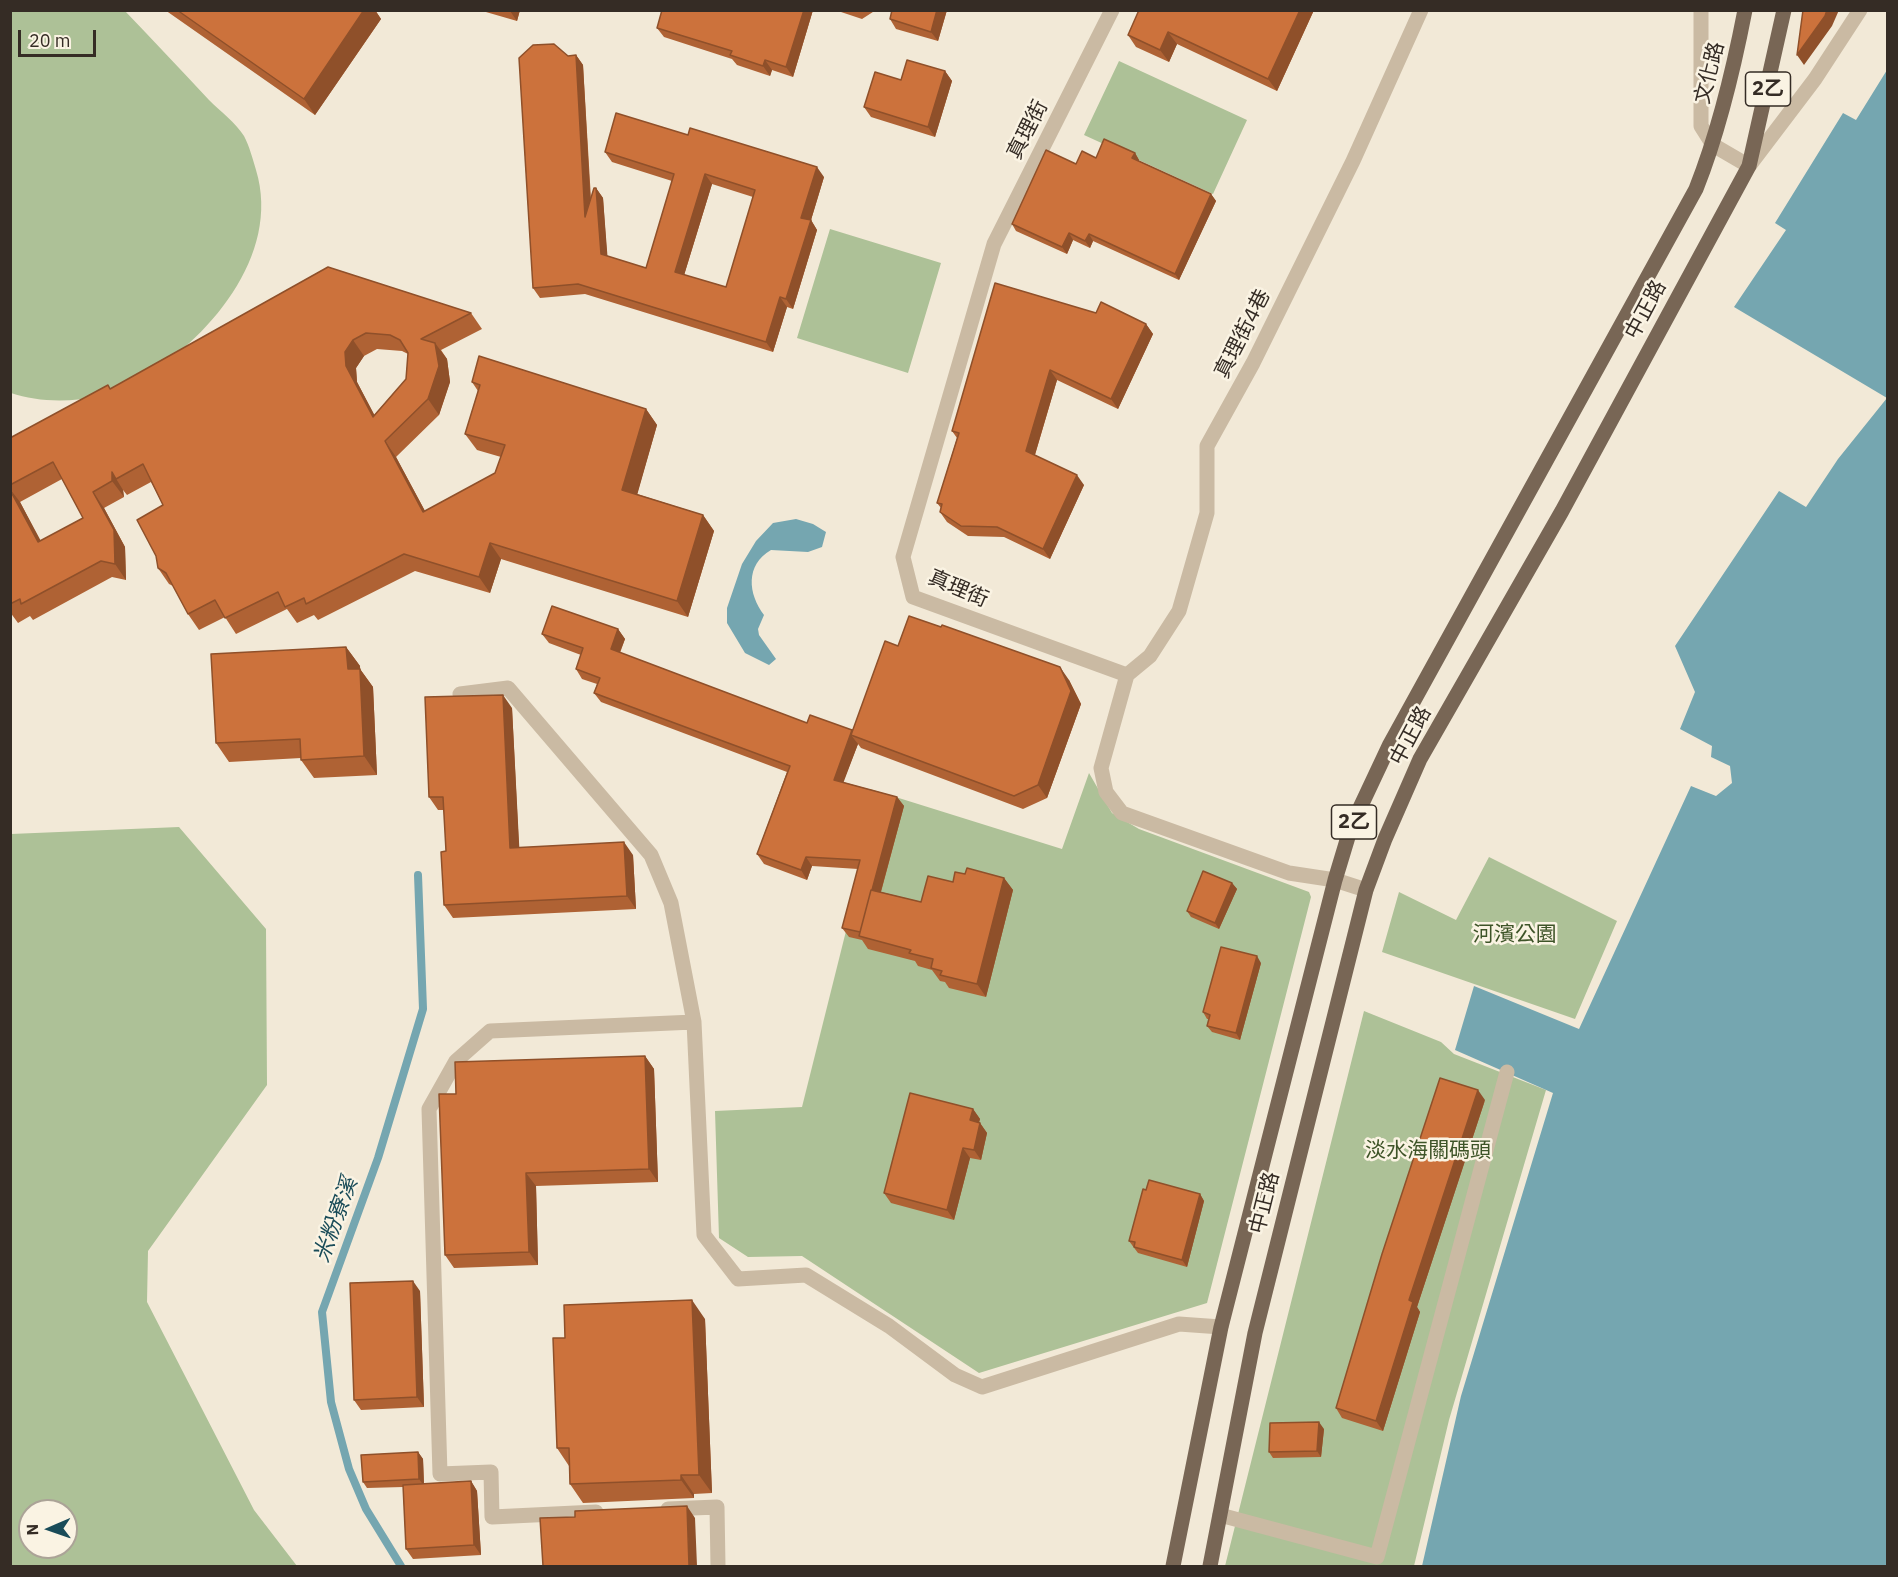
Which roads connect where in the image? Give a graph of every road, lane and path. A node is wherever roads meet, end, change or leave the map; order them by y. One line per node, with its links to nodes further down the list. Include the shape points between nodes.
1 (1112, 10): 9 (street, 真理街, via 994,244 903,557 913,597)
2 (1420, 10): 9 (street, 真理街4巷, via 1353,162 1207,446 1207,513 1179,611 1150,656)
3 (1701, 10): 7 (street, via 1701,126)
4 (1745, 10): 7 (main road, 文化路 / 2乙)
5 (1784, 10): 8 (main road, 2乙)
6 (1860, 10): 8 (street, 中正路, via 1815,79)
7 (1713, 145): 8 (street); 11 (main road, 中正路 / 2乙, via 1696,189 1390,744 1351,828)
8 (1749, 166): 12 (main road, 中正路 / 2乙, via 1562,511 1420,759 1384,838)
9 (1127, 675): 11 (street, via 1101,768 1106,792 1122,813 1289,873)
10 (460, 694): 13 (street, via 508,688 651,855 671,903)
11 (1335, 880): 12 (street); 15 (main road, 中正路 / 2乙)
12 (1366, 890): 18 (main road, 中正路 / 2乙, via 1255,1334)
13 (694, 1022): 15 (street, via 704,1235 738,1279 806,1275 889,1326 955,1375 982,1387 1179,1324); 17 (street, via 490,1031 456,1061 429,1109 440,1474 491,1472 492,1517)
14 (1507, 1072): 19 (street)
15 (1221, 1327): 21 (main road, 中正路 / 2乙)
16 (658, 1510): 20 (street, via 717,1507)
17 (610, 1512)
18 (1220, 1515): 19 (street); 22 (main road, 中正路 / 2乙)
19 (1375, 1562)
20 (718, 1566)
21 (1173, 1566)
22 (1210, 1566)

